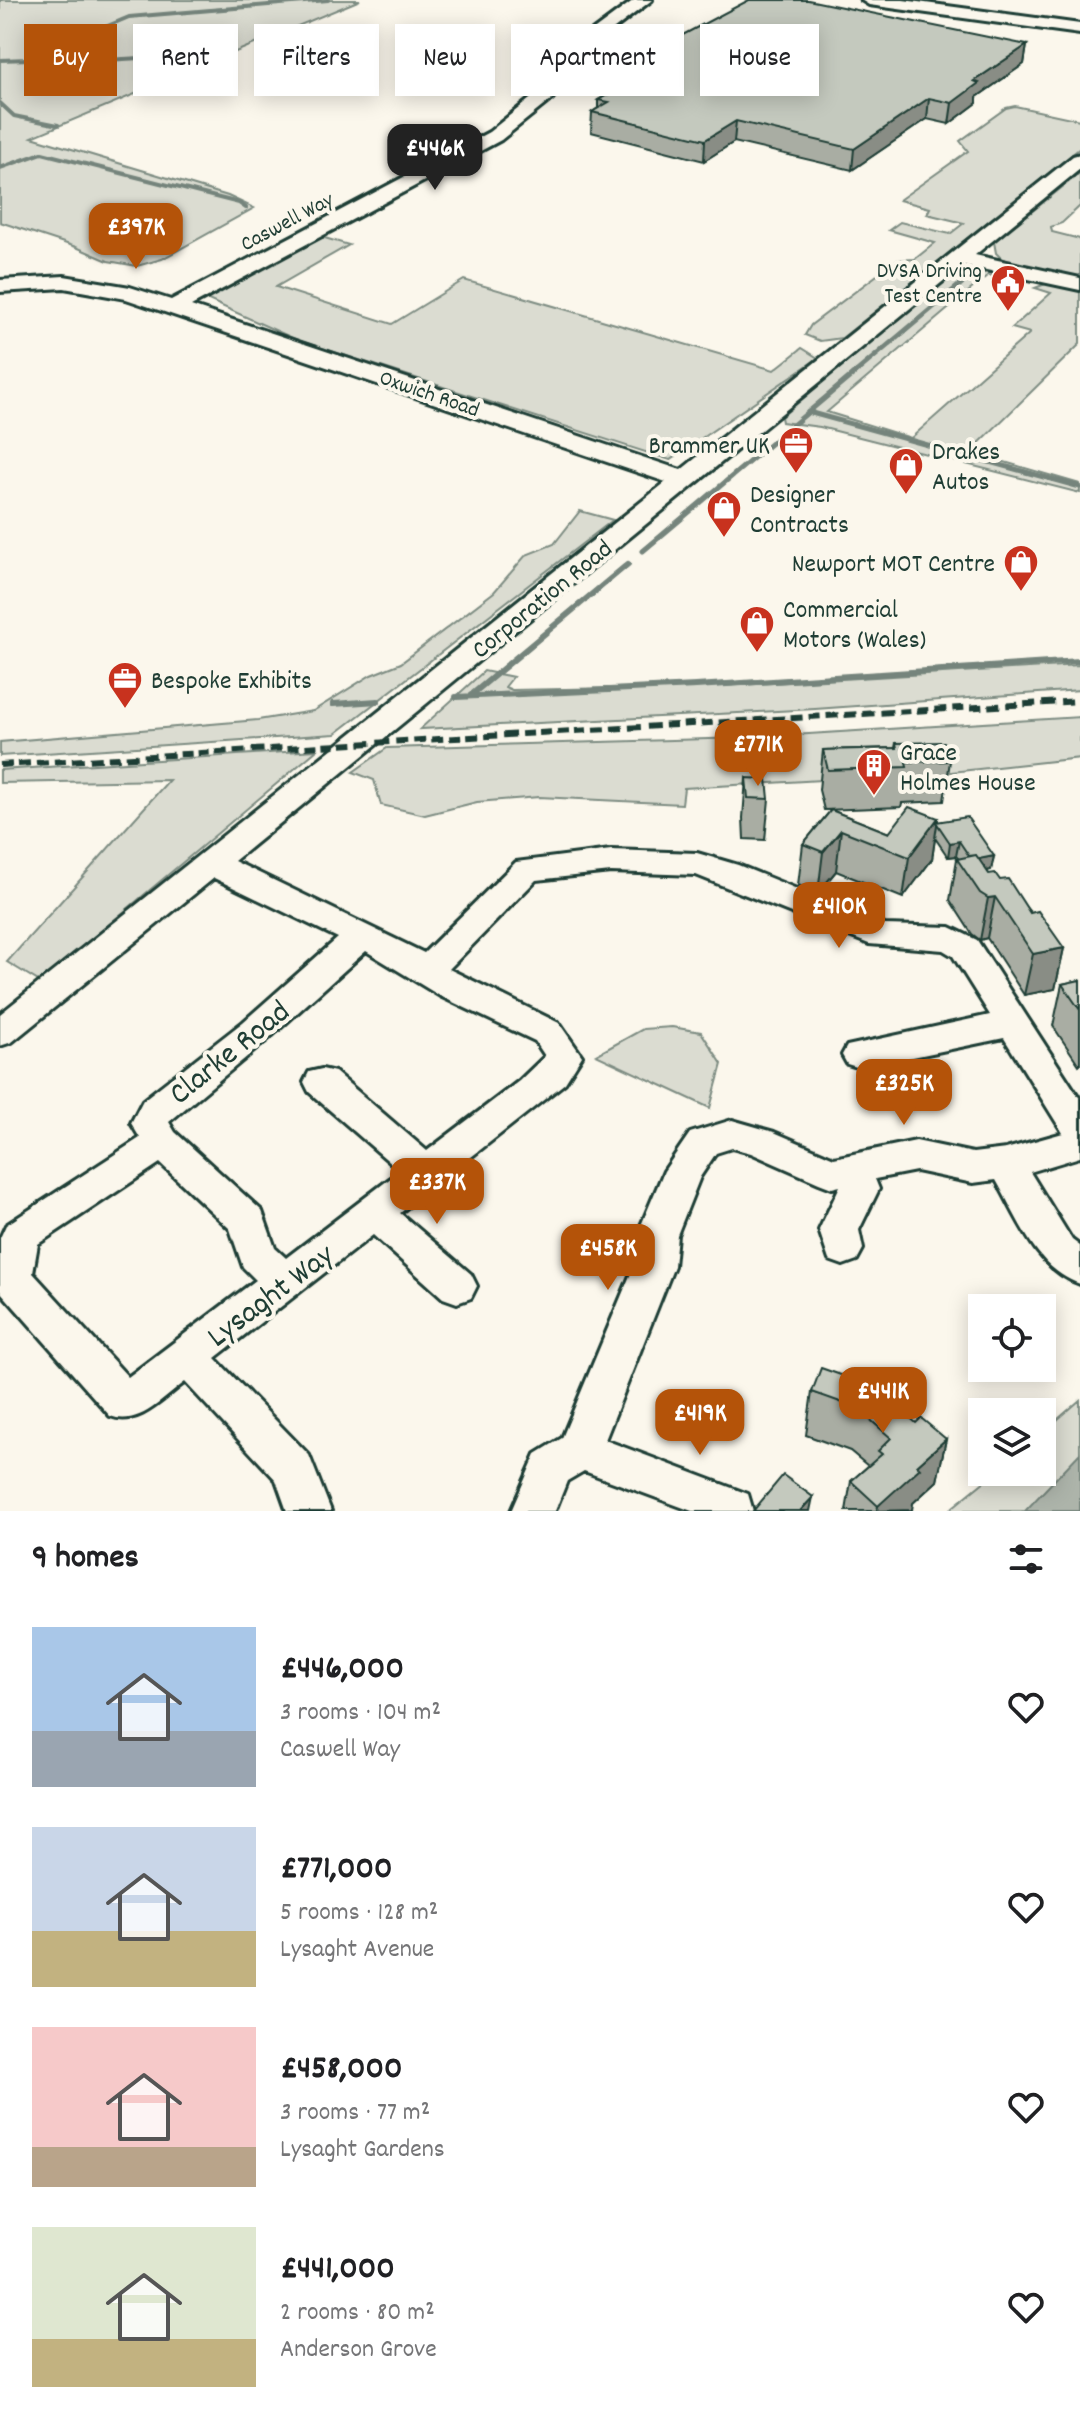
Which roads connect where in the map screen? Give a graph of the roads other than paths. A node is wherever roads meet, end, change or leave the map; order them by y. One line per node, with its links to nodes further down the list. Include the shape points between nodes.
1 (644, 0): 8 (street, Caswell Way, via 591,37 546,95 495,136)
2 (869, 0): 3 (street)
3 (1080, 29)
4 (1080, 160): 5 (street, Corporation Road)
5 (959, 258): 6 (street); 9 (street, Corporation Road)
6 (1080, 284)
7 (0, 286): 8 (street, Oxwich Road, via 86,284)
8 (173, 307): 9 (street, Oxwich Road)
9 (686, 480): 10 (street, Corporation Road)
10 (212, 864): 11 (street, Lysaght Way); 14 (street, Corporation Road)
11 (362, 936): 12 (street, Lysaght Way); 18 (street, Clarke Road, via 156,1110 150,1123)
12 (426, 972): 13 (street, via 527,870 611,861 697,864 881,936 950,939 965,948); 22 (street, Lysaght Way, via 547,1032 564,1056 542,1083)
13 (1013, 1023): 15 (street); 17 (street)
14 (0, 1033)
15 (860, 1055)
16 (322, 1082): 22 (street)
17 (1080, 1129)
18 (162, 1142): 26 (street, Clarke Road, via 248,1222 257,1256); 28 (street, via 20,1236 12,1277 125,1403)
19 (1080, 1143): 20 (street)
20 (1006, 1164): 21 (street, via 973,1168 916,1156); 25 (street, via 1058,1251)
21 (853, 1170): 24 (street, via 860,1189 839,1230); 29 (street, via 832,1173 732,1134 703,1143 683,1171 657,1235 654,1266)
22 (427, 1173): 23 (street, Lysaght Way)
23 (375, 1214): 26 (street, Lysaght Way); 27 (street)
24 (843, 1249)
25 (1080, 1268)
26 (285, 1282): 28 (street, Lysaght Way)
27 (457, 1286)
28 (187, 1356): 30 (street, Lysaght Way, via 294,1469)
29 (580, 1450): 31 (street, via 551,1468); 32 (street, via 699,1493)
30 (304, 1510)
31 (533, 1511)
32 (730, 1511)

